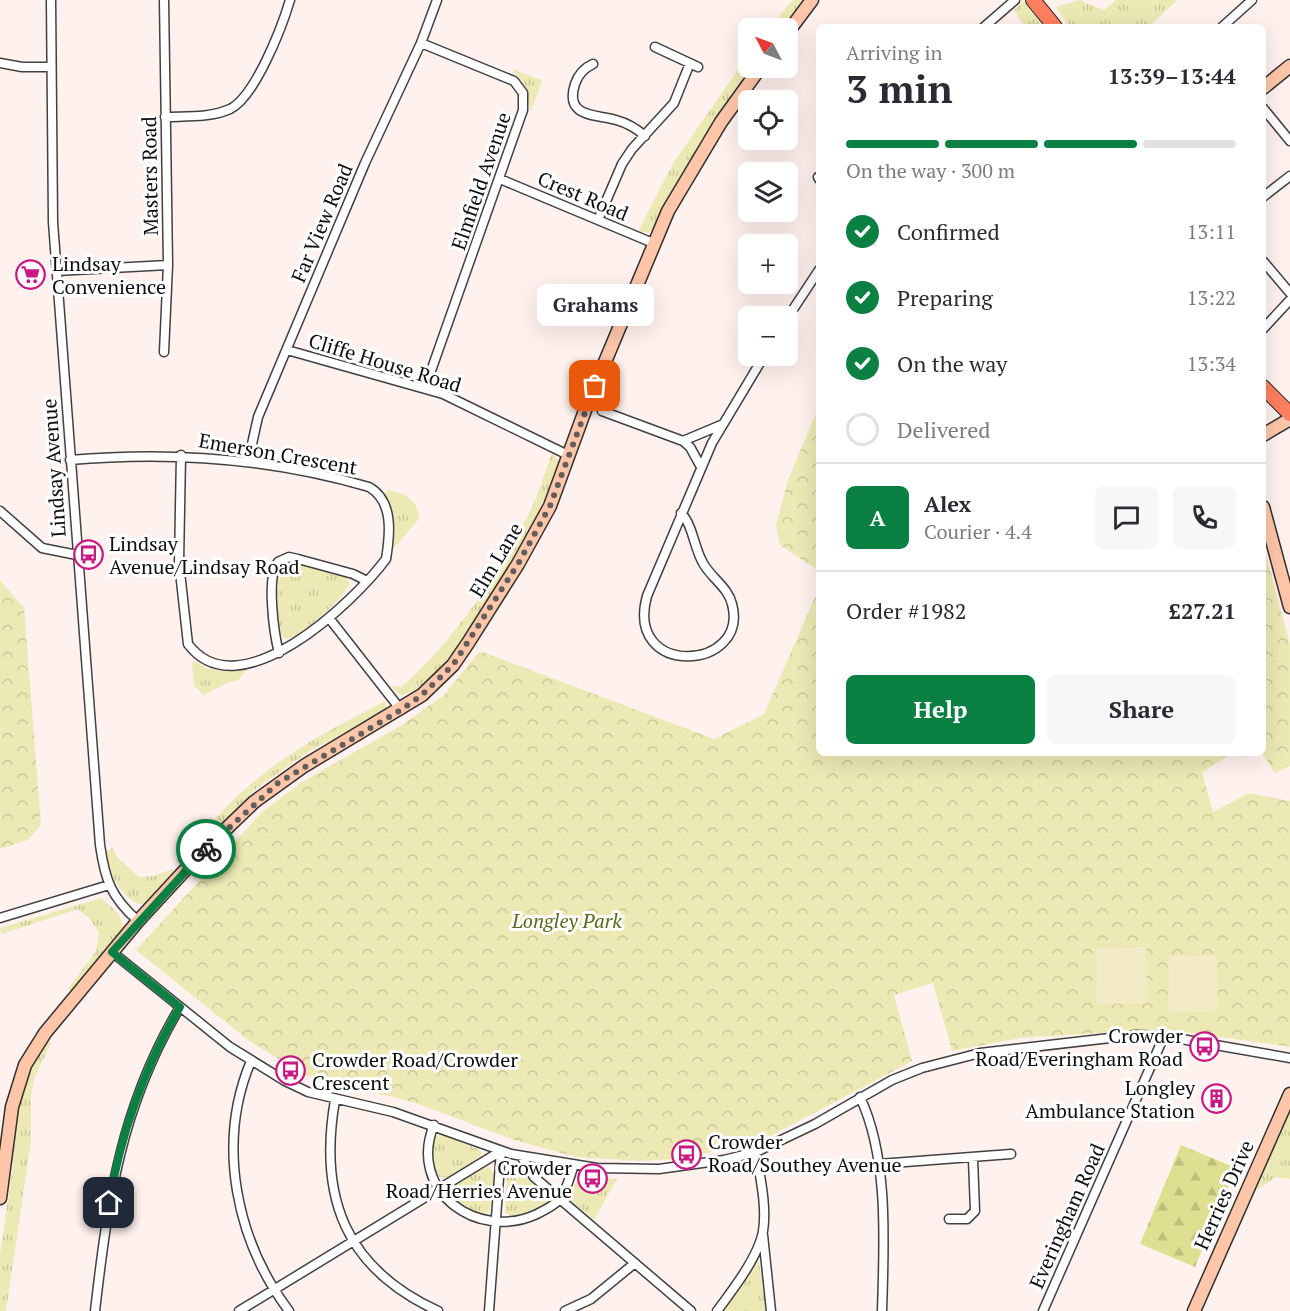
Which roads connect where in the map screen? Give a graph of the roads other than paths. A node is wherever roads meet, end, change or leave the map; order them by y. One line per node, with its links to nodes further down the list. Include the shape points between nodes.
1 (51, 0): 18 (street, Lindsay Avenue)
2 (164, 0): 22 (street, Masters Road)
3 (290, 0): 22 (street, via 246,95 232,108 218,113)
4 (437, 0): 13 (street, Far View Road)
5 (812, 0): 9 (street)
6 (1015, 0): 10 (street)
7 (1033, 0): 11 (main road)
8 (1252, 0): 12 (street)
9 (798, 19)
10 (987, 24)
11 (1053, 24)
12 (1225, 24)
13 (421, 43): 26 (street, Elmfield Avenue, via 520,85 525,100 523,110); 38 (street, Far View Road, via 365,163)
14 (655, 47): 23 (street, via 694,65 674,103)
15 (0, 63): 18 (street)
16 (593, 64): 23 (street, via 576,81 576,106 592,116 627,123)
17 (1290, 66): 20 (street)
18 (51, 67): 32 (street, Lindsay Avenue)
19 (753, 78): 29 (street, Elm Lane, via 701,153)
20 (1266, 86)
21 (1266, 112): 24 (street)
22 (165, 117): 30 (street, Masters Road)
23 (645, 136): 28 (street, via 622,164)
24 (1290, 141)
25 (1290, 176): 27 (street)
26 (500, 179): 28 (street, Crest Road); 41 (street, Elmfield Avenue)
27 (1266, 195)
28 (598, 220): 29 (street, Crest Road)
29 (653, 243): 50 (street, Elm Lane)
30 (168, 265): 32 (street); 39 (street, Masters Road)
31 (1266, 265): 34 (street)
32 (56, 271): 51 (street, Lindsay Avenue)
33 (816, 275): 36 (street)
34 (1290, 293)
35 (1290, 300): 37 (street)
36 (795, 306)
37 (1266, 326)
38 (287, 350): 41 (street, Cliffe House Road); 52 (street, Far View Road, via 258,417)
39 (164, 352)
40 (758, 366): 46 (street)
41 (425, 388): 50 (street, Cliffe House Road)
42 (1266, 390): 44 (main road)
43 (602, 411): 48 (street)
44 (1290, 414)
45 (1290, 419): 47 (street)
46 (721, 425): 48 (street); 53 (street)
47 (1266, 433)
48 (683, 441): 53 (street)
49 (181, 455): 51 (street, Emerson Crescent); 52 (street, Emerson Crescent); 61 (street, Emerson Crescent, via 179,563 188,644 199,657 220,665 260,662)
50 (570, 456): 62 (street, Elm Lane, via 534,537 468,643 439,681)
51 (70, 460): 57 (street, Lindsay Avenue)
52 (249, 462): 58 (street, Emerson Crescent, via 359,484 376,491 388,515 388,546 386,559)
53 (701, 467): 55 (street)
54 (0, 511): 57 (street, via 42,548)
55 (681, 513): 55 (street, via 647,596 644,617 649,635 662,648 672,655 693,658 713,649 728,635 733,606 729,595 704,565 689,523)
56 (1266, 518): 59 (street)
57 (77, 555): 63 (street, Lindsay Avenue, via 100,845)
58 (367, 581): 60 (street, Emerson Crescent); 61 (street, via 289,557 278,562 272,574)
59 (1290, 607)
60 (329, 618): 61 (street, Emerson Crescent); 62 (street)
61 (279, 653)
62 (401, 710): 65 (street, Elm Lane, via 304,766 254,802)
63 (109, 885): 64 (street); 65 (street, Lindsay Avenue, via 114,897)
64 (0, 918)
65 (138, 921): 66 (street, Elm Lane)
66 (112, 952): 67 (street); 83 (street, Elm Lane, via 45,1033 25,1065 12,1107)
67 (180, 1007): 70 (street); 91 (street, via 146,1072 122,1142)
68 (1164, 1036): 69 (street); 72 (street, via 1110,1038 951,1059 892,1080); 101 (street, Everingham Road)
69 (1290, 1058)
70 (251, 1061): 73 (street, via 308,1092); 90 (street, via 237,1103 234,1171 253,1250)
71 (1290, 1094): 102 (street, Herries Drive)
72 (860, 1097): 76 (street); 80 (street, via 874,1135)
73 (335, 1100): 74 (street); 88 (street, via 329,1145 333,1186)
74 (434, 1125): 75 (street); 82 (street, via 427,1141 432,1177)
75 (501, 1151): 78 (street); 82 (street); 86 (street)
76 (756, 1152): 81 (street, via 659,1170); 87 (street)
77 (1011, 1154): 79 (street)
78 (521, 1156): 81 (street); 84 (street, via 534,1177)
79 (973, 1159): 80 (street); 85 (street, via 975,1211 967,1219)
80 (879, 1164): 100 (street)
81 (574, 1165): 84 (street)
82 (440, 1189): 86 (street, via 465,1214); 88 (street)
83 (0, 1198)
84 (560, 1199): 86 (street, via 515,1222); 89 (street)
85 (948, 1219)
86 (496, 1222): 95 (street)
87 (763, 1232): 98 (street, via 746,1269); 99 (street)
88 (354, 1242): 90 (street); 94 (street, via 392,1286)
89 (634, 1263): 96 (street, via 591,1299); 97 (street)
90 (273, 1290): 92 (street); 93 (street)
91 (95, 1311)
92 (239, 1311)
93 (289, 1311)
94 (438, 1311)
95 (489, 1311)
96 (565, 1311)
97 (691, 1311)
98 (717, 1311)
99 (771, 1311)
100 (882, 1311)
101 (1043, 1311)
102 (1194, 1311)

